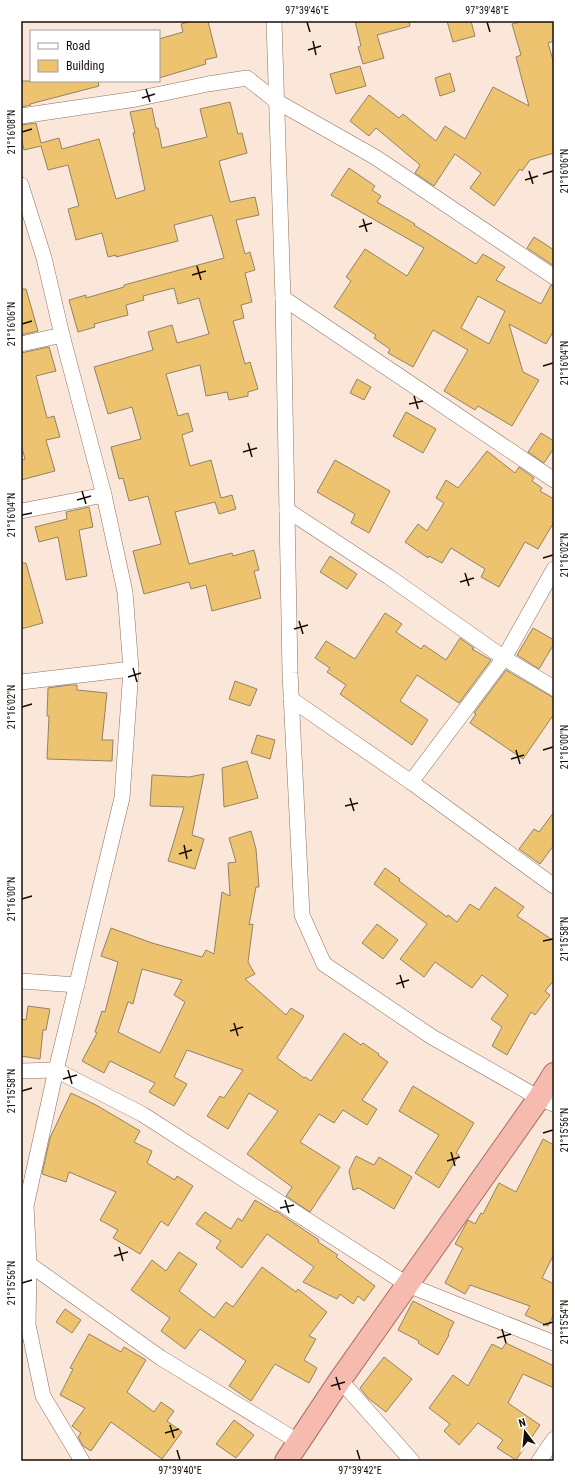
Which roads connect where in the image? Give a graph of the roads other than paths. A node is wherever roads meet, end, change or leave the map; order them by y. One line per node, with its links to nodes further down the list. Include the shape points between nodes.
1 (274, 21): 2 (street)
2 (276, 101): 3 (street, via 247,78 136,99); 5 (street, via 375,157); 6 (street)
3 (21, 116)
4 (21, 185): 7 (street, via 44,258)
5 (554, 277)
6 (283, 298): 9 (street); 11 (street)
7 (62, 335): 8 (street); 10 (street)
8 (21, 344)
9 (554, 480)
10 (104, 495): 12 (street); 15 (street, via 125,592)
11 (287, 510): 14 (street, via 389,577); 18 (street)
12 (21, 511)
13 (554, 569): 14 (street)
14 (504, 658): 17 (street); 19 (street)
15 (131, 669): 16 (street); 22 (street, via 122,798)
16 (21, 682)
17 (554, 688)
18 (291, 699): 19 (street); 26 (street, via 302,916 324,964 432,1037)
19 (411, 782): 20 (street)
20 (554, 886)
21 (21, 981): 22 (street)
22 (76, 985): 23 (street)
23 (56, 1070): 24 (street); 27 (street, via 26,1206); 28 (street, via 142,1114)
24 (21, 1072)
25 (554, 1074): 26 (highway)
26 (547, 1101): 28 (highway)
27 (29, 1264): 29 (street); 33 (street, via 161,1358)
28 (408, 1285): 30 (street); 31 (highway)
29 (24, 1325): 34 (street, via 43,1396)
30 (554, 1343)
31 (340, 1380): 33 (highway); 36 (street)
32 (554, 1439): 37 (street)
33 (299, 1442): 35 (highway)
34 (82, 1461)
35 (286, 1461)
36 (412, 1461)
37 (539, 1461)

